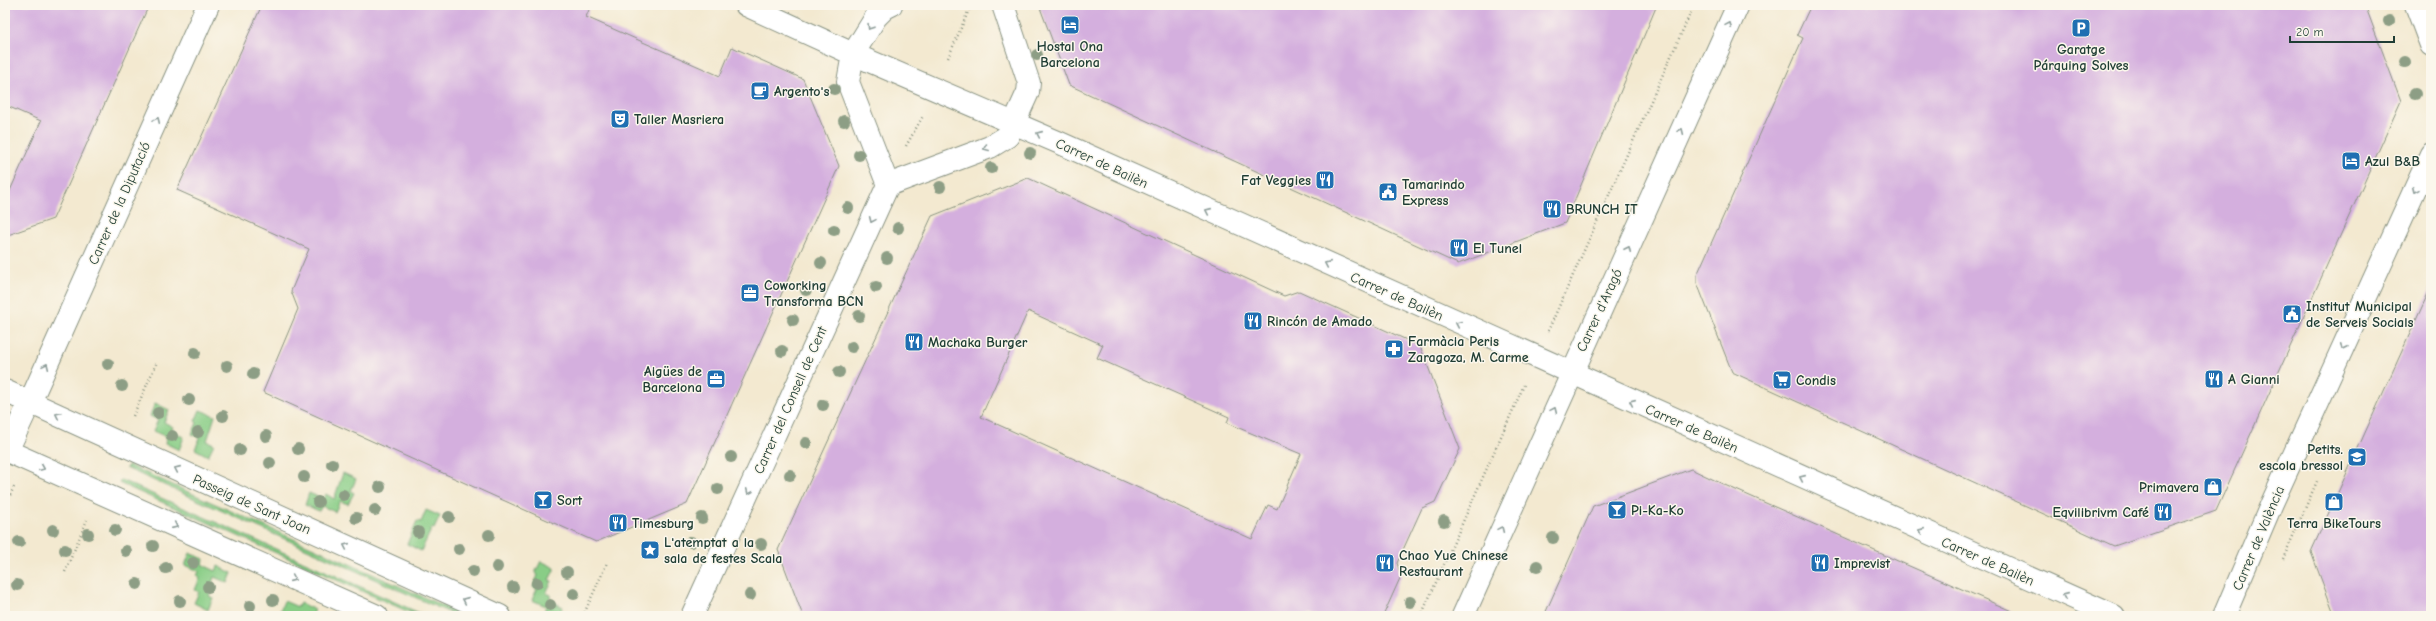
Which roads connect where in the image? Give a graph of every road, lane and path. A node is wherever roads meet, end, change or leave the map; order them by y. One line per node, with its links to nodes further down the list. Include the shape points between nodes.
1 (208, 5): 20 (street, Carrer de la Diputació, one-way to 1)
2 (746, 5): 10 (street, Carrer de Bailèn)
3 (891, 5): 10 (street, one-way to 10, via 876,17)
4 (971, 5): 11 (path)
5 (1003, 5): 13 (street, via 1029,83 1028,92)
6 (1694, 5): 16 (path)
7 (1738, 5): 18 (street, Carrer d'Aragó, one-way to 7)
8 (2416, 5): 9 (street)
9 (2431, 45)
10 (853, 54): 13 (street, Carrer de Bailèn); 15 (street, via 848,82)
11 (948, 58)
12 (926, 109): 15 (path)
13 (1015, 123): 15 (street, one-way to 15, via 1008,136 990,147); 16 (street, Carrer de Bailèn, one-way to 13)
14 (2431, 154): 35 (street, Carrer de València, one-way to 35, via 2272,503)
15 (888, 185): 31 (street, Carrer del Consell de Cent, one-way to 31)
16 (1536, 358): 18 (street, Carrer de Bailèn); 32 (path)
17 (158, 362): 21 (path)
18 (1570, 374): 33 (street, Carrer d'Aragó, one-way to 18); 34 (street, Carrer de Bailèn, one-way to 18)
19 (5, 391): 20 (street, Passeig de Sant Joan)
20 (30, 402): 22 (street, Carrer de la Diputació); 29 (street, Passeig de Sant Joan, one-way to 20)
21 (131, 422)
22 (6, 452): 28 (street, one-way to 28)
23 (17, 482): 24 (path)
24 (5, 506)
25 (90, 515): 27 (path)
26 (607, 563): 30 (path)
27 (65, 572)
28 (377, 616)
29 (500, 616)
30 (583, 616)
31 (692, 616)
32 (1421, 616)
33 (1463, 616)
34 (2114, 616)
35 (2224, 616)

